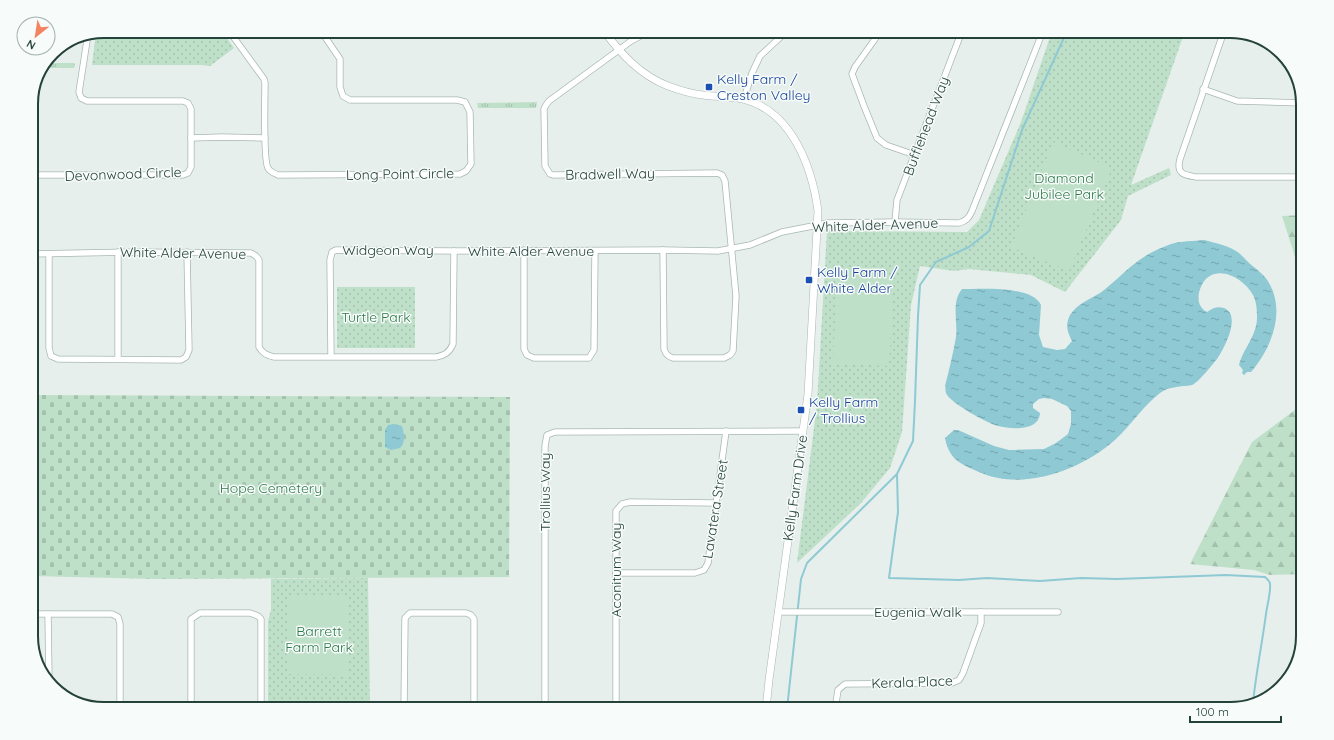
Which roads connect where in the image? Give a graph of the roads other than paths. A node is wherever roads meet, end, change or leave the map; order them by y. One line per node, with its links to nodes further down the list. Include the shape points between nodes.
1 (234, 38): 16 (street, Long Point Circle, via 264,79)
2 (326, 38): 16 (street, Long Point Circle, via 340,59 340,87 343,96 350,100 465,102 470,112 471,164 460,174 278,174 271,172 267,167)
3 (609, 38): 11 (street, Kelly Farm Drive)
4 (637, 38): 11 (street, Bradwell Way)
5 (779, 38): 13 (street, via 760,56)
6 (876, 38): 17 (street, via 852,74 878,138 886,145)
7 (959, 38): 17 (street, Bufflehead Way)
8 (1040, 38): 20 (street, White Alder Avenue, via 969,218 959,223)
9 (1221, 38): 12 (street)
10 (87, 41): 15 (street, Devonwood Circle, via 79,92 81,98 87,101 183,101 188,103 191,109)
11 (618, 50): 13 (street, Kelly Farm Drive, via 646,74 668,86 693,94); 22 (street, Bradwell Way, via 546,105 546,170 553,175 722,175 726,181)
12 (1203, 89): 14 (street, via 1237,101); 19 (street, via 1180,159 1180,172 1196,177)
13 (744, 99): 21 (street, Kelly Farm Drive, via 774,115 792,134 814,190 818,211)
14 (1296, 103)
15 (191, 138): 16 (street); 18 (street, Devonwood Circle, via 191,167 183,175)
16 (266, 138)
17 (915, 155): 20 (street, Bufflehead Way, via 896,204)
18 (38, 175)
19 (1296, 177)
20 (895, 222): 21 (street, White Alder Avenue)
21 (817, 225): 22 (street, White Alder Avenue, via 782,232 750,245); 34 (street, Kelly Farm Drive, via 808,394)
22 (732, 249): 24 (street, White Alder Avenue); 24 (street, via 736,296 733,351 724,358 673,358 666,354)
23 (524, 250): 25 (street, White Alder Avenue); 26 (street, White Alder Avenue); 26 (street, via 524,349 527,355 534,358 589,358 592,355)
24 (664, 250): 26 (street, White Alder Avenue)
25 (454, 251): 31 (street, White Alder Avenue, via 453,336 450,350 444,355 436,356); 31 (street, Widgeon Way, via 341,249 332,252)
26 (595, 251)
27 (118, 252): 28 (street, White Alder Avenue); 30 (street, White Alder Avenue); 32 (street)
28 (187, 252): 31 (street, White Alder Avenue, via 246,252 256,256 259,260 258,340 262,352 274,357); 32 (street, via 186,357 180,360)
29 (38, 254): 30 (street, White Alder Avenue)
30 (49, 254): 32 (street, via 51,356 58,359)
31 (331, 356)
32 (118, 359)
33 (726, 431): 34 (street, Trollius Way); 35 (street, Lavatera Street); 48 (street, Trollius Way, via 555,432 547,435)
34 (803, 431): 37 (street, Kelly Farm Drive)
35 (716, 503): 36 (street, Lavatera Street, via 708,563 704,570 695,573); 36 (street, Aconitum Way, via 622,504 616,511)
36 (616, 574): 49 (street, Aconitum Way)
37 (778, 612): 38 (street, Eugenia Walk); 50 (street, Kelly Farm Drive)
38 (981, 612): 39 (street, Eugenia Walk); 51 (street, Kerala Place, via 981,623 959,680 952,683 845,684 838,690)
39 (1058, 612)
40 (38, 614): 41 (street)
41 (48, 614): 42 (street); 43 (street, via 112,614 118,617)
42 (49, 672)
43 (120, 702)
44 (191, 702): 45 (street, via 191,619 200,613 250,613 261,619)
45 (261, 702)
46 (404, 702): 47 (street, via 405,616 410,613 466,613 474,619)
47 (474, 702)
48 (545, 702)
49 (616, 702)
50 (767, 702)
51 (837, 702)

